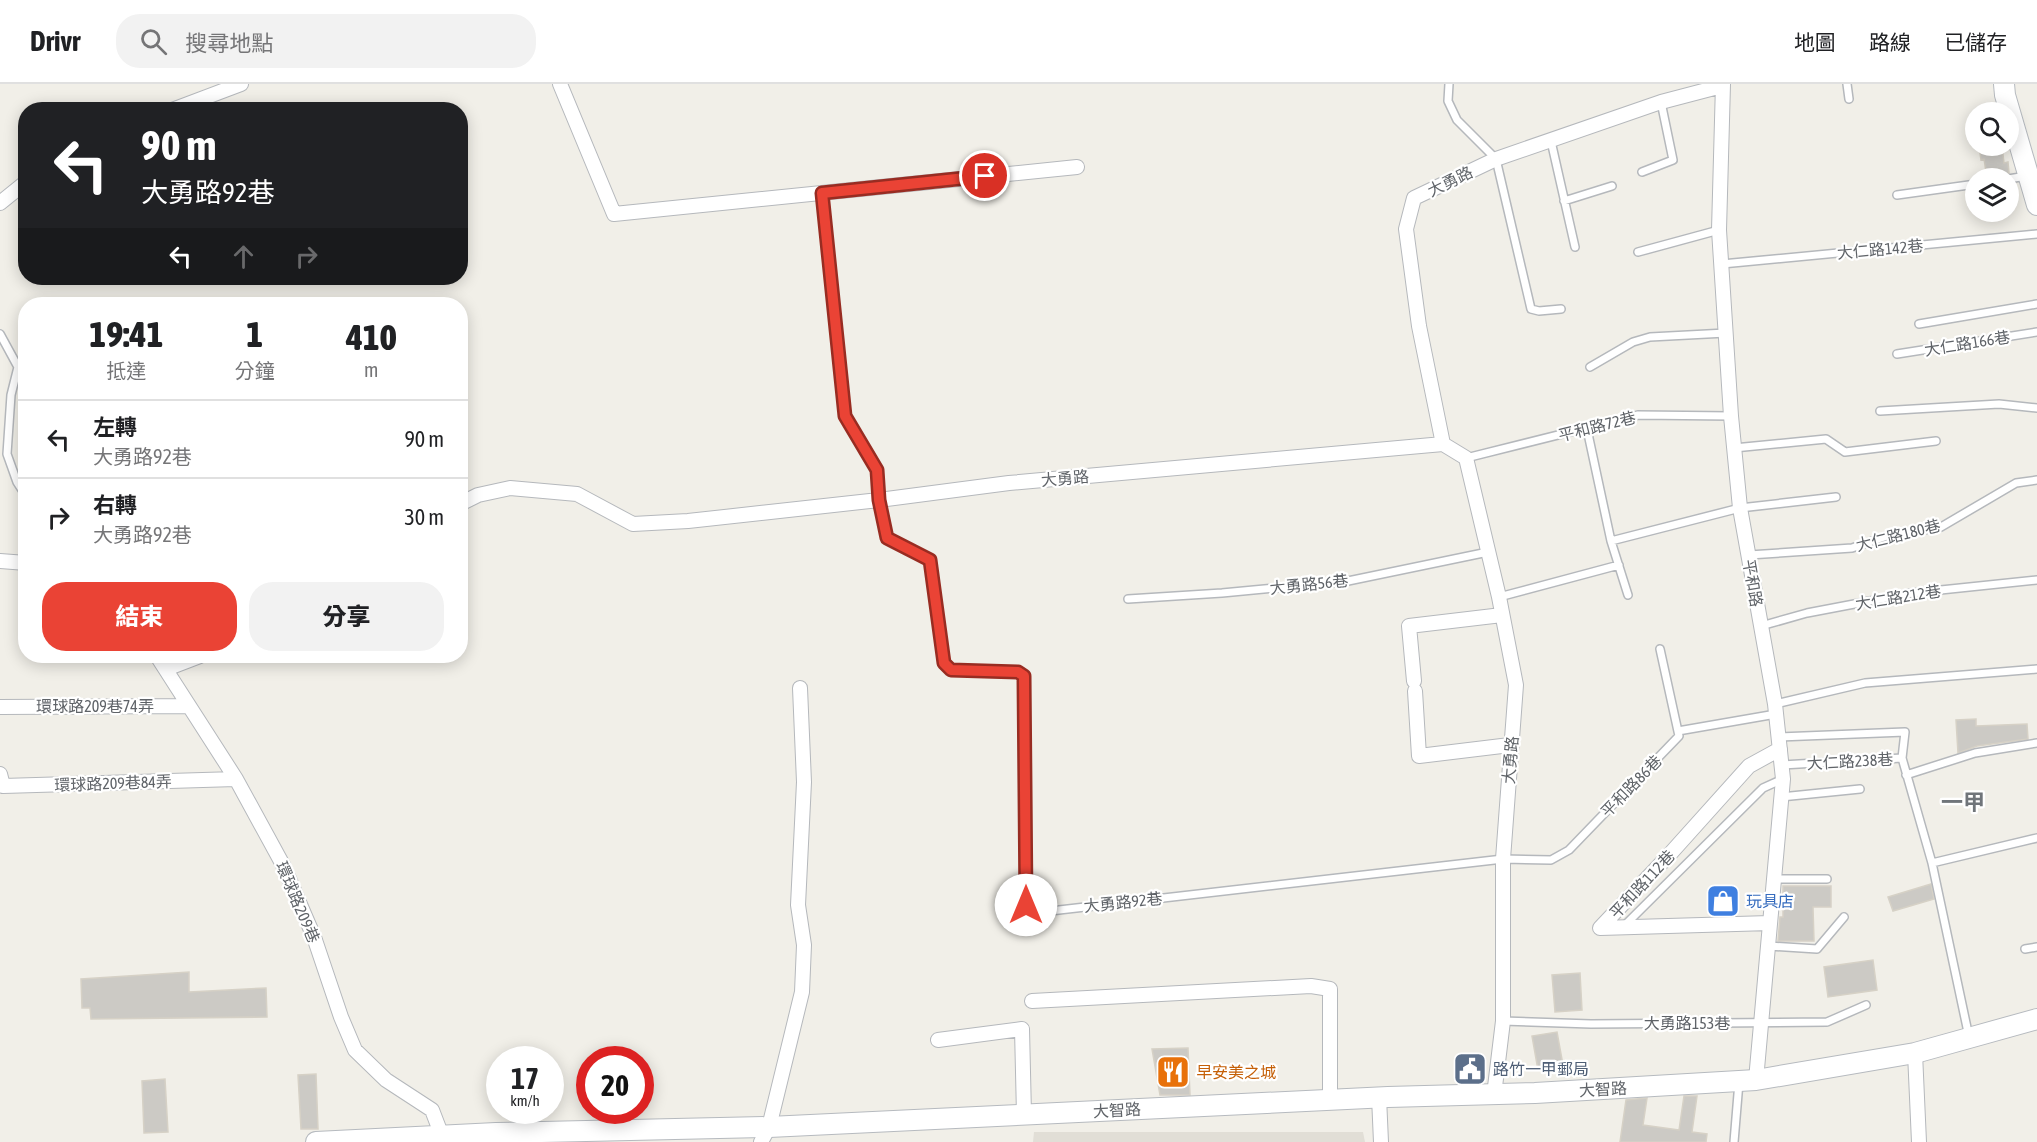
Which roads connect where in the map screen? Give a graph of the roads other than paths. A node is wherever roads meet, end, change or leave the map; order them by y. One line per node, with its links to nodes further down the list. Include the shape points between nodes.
1 (241, 84): 8 (street)
2 (560, 84): 19 (street, via 614,214)
3 (1449, 84): 11 (lane, via 1448,101 1457,120)
4 (1847, 84): 7 (lane)
5 (2004, 84): 14 (street)
6 (1722, 85): 9 (street, 大勇路); 24 (street, 平和路)
7 (1849, 99)
8 (193, 102)
9 (1661, 102): 10 (street, 大勇路); 13 (lane, via 1673,160)
10 (1551, 141): 11 (street, 大勇路); 22 (lane)
11 (1496, 159): 30 (lane, via 1531,309); 44 (street, 大勇路, via 1414,198 1406,229 1419,326)
12 (1077, 167): 19 (street)
13 (1642, 172)
14 (2029, 176): 15 (lane); 23 (street)
15 (2019, 177)
16 (1612, 186): 22 (lane)
17 (1965, 186): 20 (lane)
18 (18, 187): 21 (street)
19 (822, 193): 51 (lane, 大勇路92巷, via 845,416 877,470)
20 (1896, 195)
21 (2, 198)
22 (1564, 201): 26 (lane)
23 (2037, 205)
24 (1719, 230): 27 (lane); 28 (street, 平和路)
25 (2037, 234): 28 (lane, 大仁路142巷)
26 (1575, 247)
27 (1638, 252)
28 (1722, 264): 33 (street, 平和路)
29 (2037, 304): 31 (lane)
30 (1562, 309)
31 (1919, 324)
32 (2037, 332): 35 (lane, 大仁路166巷)
33 (1726, 333): 38 (lane, via 1633,342); 41 (street, 平和路)
34 (0, 334): 36 (lane)
35 (1897, 354)
36 (18, 367)
37 (18, 367): 48 (lane, via 11,395 7,454)
38 (1590, 367)
39 (2037, 408): 40 (lane, via 2000,404)
40 (1880, 411)
41 (1731, 416): 42 (lane, 平和路72巷, via 1638,415); 45 (street, 平和路)
42 (1587, 429): 46 (lane, 平和路72巷); 53 (lane)
43 (1936, 441): 45 (lane, via 1845,452 1826,439)
44 (1443, 444): 46 (street); 51 (street, 大勇路, via 1009,483)
45 (1734, 448): 52 (street, 平和路)
46 (1466, 458): 54 (street, 大勇路)
47 (2037, 480): 55 (lane, 大仁路180巷, via 2016,483 1941,527 1887,536 1852,548)
48 (18, 484)
49 (1836, 497): 52 (lane)
50 (468, 500): 51 (street, 大勇路, via 510,488 577,494 633,524)
51 (879, 500): 86 (lane, 大勇路92巷, via 887,538 930,560 944,663 951,670 1018,672 1024,676 1026,905 1033,913)
52 (1740, 508): 53 (lane); 55 (street, 平和路)
53 (1611, 541): 58 (lane)
54 (1488, 552): 61 (street, 大勇路); 62 (lane, 大勇路56巷, via 1348,581)
55 (1749, 555): 64 (street, 平和路)
56 (0, 561): 57 (street)
57 (18, 562)
58 (1618, 565): 60 (lane); 61 (lane)
59 (2037, 580): 64 (lane, 大仁路212巷, via 1912,593)
60 (1628, 595)
61 (1498, 597): 63 (street, 大勇路)
62 (1128, 599)
63 (1502, 615): 77 (street, 大勇路, via 1516,685); 77 (street, via 1409,626 1419,756)
64 (1761, 626): 73 (street, 平和路)
65 (1660, 649): 74 (lane)
66 (162, 663): 68 (street, 環球路209巷)
67 (182, 663): 68 (street)
68 (166, 669): 71 (street, 環球路209巷)
69 (2037, 669): 73 (lane, via 1865,683)
70 (801, 688): 109 (street, via 804,782 798,905 804,945 802,992)
71 (189, 705): 72 (street, 環球路209巷74弄); 82 (street, 環球路209巷)
72 (0, 706)
73 (1775, 709): 74 (lane); 75 (street, 平和路)
74 (1678, 731): 86 (lane, 平和路86巷, via 1679,736 1569,850 1551,860)
75 (1780, 743): 78 (lane, via 1905,732); 79 (street, 平和路); 92 (street, 平和路112巷, via 1749,766 1600,928)
76 (2037, 743): 81 (lane, 大仁路238巷, via 1975,753)
77 (1510, 745): 86 (street, 大勇路)
78 (1902, 758): 79 (lane, 大仁路238巷); 81 (lane, 大仁路238巷)
79 (1782, 772): 84 (street, 平和路); 92 (lane)
80 (0, 774): 82 (street, 環球路209巷84弄, via 3,786)
81 (1906, 775): 87 (lane, 大仁路238巷)
82 (236, 779): 110 (street, 環球路209巷, via 287,875 355,1050 386,1080 432,1110)
83 (1860, 789): 84 (lane)
84 (1781, 797): 88 (street, 平和路)
85 (2037, 838): 87 (lane)
86 (1503, 859): 99 (street, 大勇路)
87 (1932, 863): 101 (lane, 大仁路238巷)
88 (1774, 879): 89 (lane); 91 (street, 平和路)
89 (1827, 879)
90 (1844, 917): 93 (lane, via 1817,949)
91 (1770, 923): 92 (street, 平和路112巷); 93 (street, 平和路)
92 (1622, 928)
93 (1768, 946): 100 (street, 平和路)
94 (2037, 946): 95 (lane)
95 (2025, 949)
96 (1032, 1001): 107 (street, via 1311,986 1330,989)
97 (1866, 1005): 100 (lane, 大勇路153巷, via 1827,1023)
98 (2037, 1019): 101 (street, 大智路)
99 (1503, 1022): 100 (lane, 大勇路153巷); 105 (street, 大勇路)
100 (1762, 1023): 104 (street, 平和路)
101 (1969, 1037): 103 (street, 大智路)
102 (938, 1040): 108 (street, via 1022,1029)
103 (1915, 1053): 104 (street, 大智路); 114 (street)
104 (1748, 1081): 105 (street, 大智路); 113 (lane)
105 (1494, 1095): 106 (street, 大智路)
106 (1379, 1097): 107 (street, 大智路); 112 (street)
107 (1330, 1100): 108 (street, 大智路)
108 (1024, 1115): 109 (street, 大智路)
109 (765, 1135): 110 (street, 大智路)
110 (437, 1138): 111 (street, 大智路)
111 (316, 1142)
112 (1381, 1142)
113 (1734, 1142)
114 (1919, 1142)

